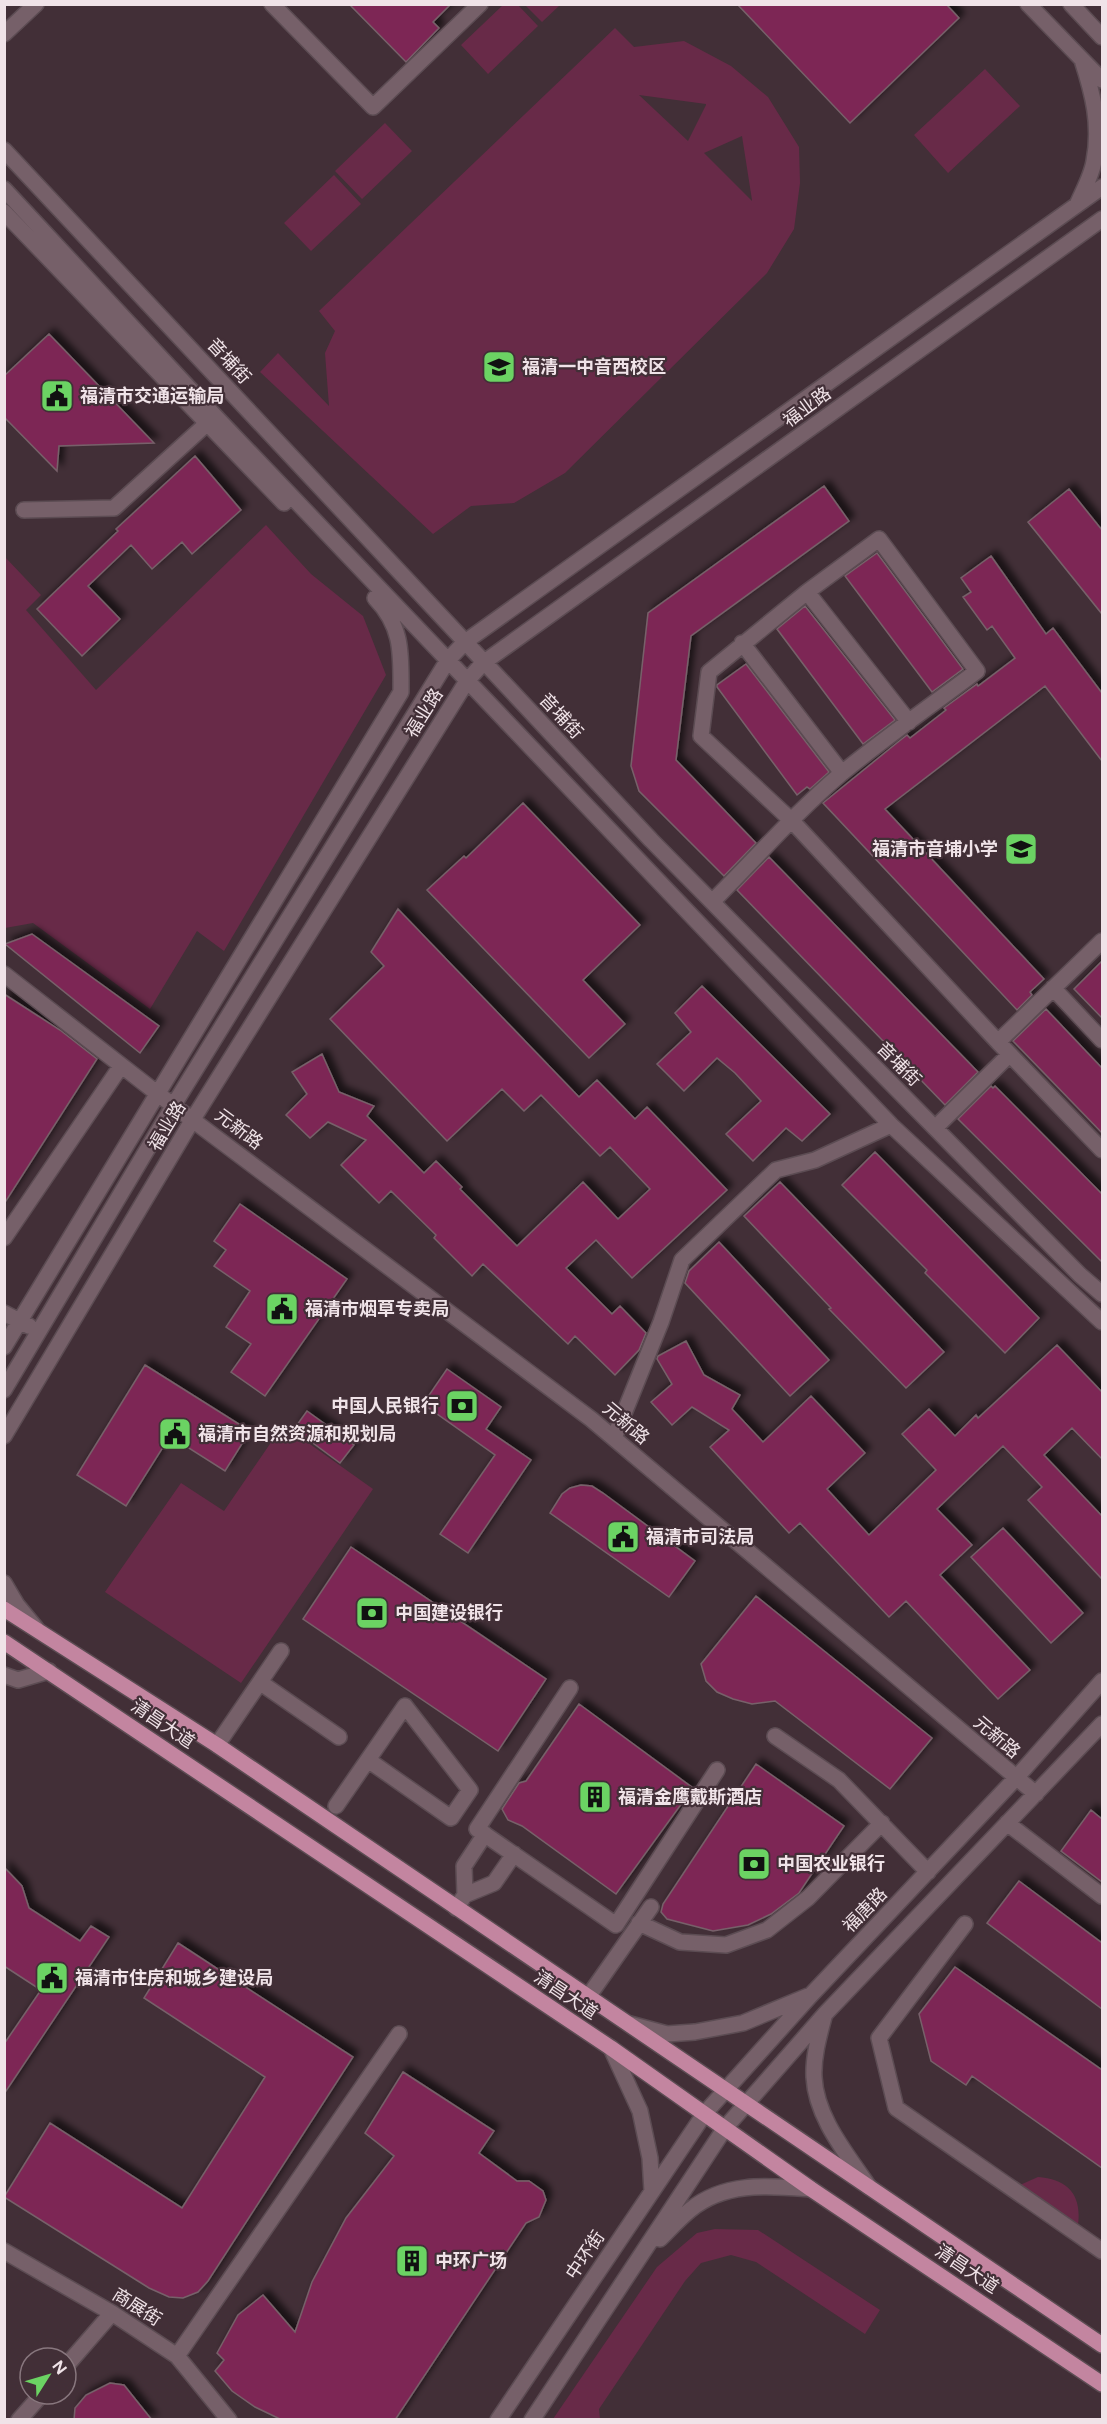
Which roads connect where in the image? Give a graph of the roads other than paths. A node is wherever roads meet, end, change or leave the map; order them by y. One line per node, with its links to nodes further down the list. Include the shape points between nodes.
1 (36, 4): 6 (street)
2 (272, 4): 3 (street, via 373,107)
3 (480, 4)
4 (1028, 4): 8 (street)
5 (1071, 4): 7 (street)
6 (4, 34)
7 (1102, 37)
8 (1082, 60): 9 (street); 13 (street, via 1097,113 1094,162)
9 (1102, 80)
10 (4, 150): 19 (street, 音埔街)
11 (1102, 187): 13 (street, 福业路)
12 (4, 189): 16 (street)
13 (1077, 205): 19 (street, 福业路)
14 (4, 212): 16 (street)
15 (1100, 222): 22 (street, 福业路)
16 (211, 419): 17 (street, via 114,508); 21 (street); 35 (street, via 387,610 401,647 401,692)
17 (24, 510)
18 (807, 592): 20 (street); 24 (street); 24 (street, via 879,539 977,670)
19 (465, 642): 21 (street, 福业路); 22 (street, 音埔街)
20 (742, 643): 25 (street); 26 (street, via 709,672 701,736)
21 (448, 660): 23 (street); 36 (street, 福业路)
22 (483, 663): 23 (street, 福业路); 27 (street, 音埔街)
23 (467, 681): 37 (street, 福业路); 38 (street)
24 (909, 722): 25 (street)
25 (842, 773): 26 (street)
26 (792, 821): 27 (street); 32 (street)
27 (712, 902): 39 (street, 音埔街)
28 (1102, 941): 30 (street)
29 (4, 974): 34 (street, 元新路)
30 (1053, 988): 31 (street); 32 (street)
31 (1102, 1040)
32 (998, 1042): 33 (street)
33 (1009, 1055): 39 (street); 40 (street)
34 (121, 1066): 35 (street, 元新路); 41 (street)
35 (158, 1094): 36 (street, 元新路); 44 (street)
36 (173, 1106): 37 (street, 元新路); 46 (street, 福业路)
37 (193, 1119): 49 (street, 福业路); 50 (street, 元新路)
38 (891, 1125): 45 (street); 50 (street, via 815,1160 776,1170 682,1260)
39 (935, 1128): 42 (street, 音埔街)
40 (1102, 1150)
41 (4, 1238)
42 (1102, 1294)
43 (4, 1313): 44 (street)
44 (21, 1321): 46 (street); 47 (street)
45 (1102, 1322)
46 (39, 1331): 48 (street, 福业路)
47 (4, 1347)
48 (4, 1390)
49 (4, 1436)
50 (614, 1438): 67 (street, 元新路)
51 (4, 1582): 53 (street)
52 (4, 1609): 53 (main road, 清昌大道)
53 (40, 1632): 64 (main road, 清昌大道)
54 (4, 1642): 56 (main road, 清昌大道)
55 (281, 1651): 59 (street)
56 (49, 1671): 57 (street, via 18,1680); 86 (main road, 清昌大道)
57 (4, 1675)
58 (1102, 1681): 67 (street, 福唐路)
59 (261, 1683): 63 (street); 64 (street)
60 (570, 1688): 72 (street, via 477,1829)
61 (1102, 1724): 68 (street)
62 (775, 1736): 70 (street, via 839,1780)
63 (339, 1737)
64 (217, 1746): 78 (main road, 清昌大道)
65 (368, 1760): 65 (street, via 405,1706 470,1790 451,1818); 69 (street)
66 (717, 1770): 73 (street, via 616,1925)
67 (1016, 1778): 68 (street, 元新路); 74 (street, 福唐路)
68 (1036, 1794): 71 (street)
69 (336, 1806)
70 (882, 1823): 74 (street); 79 (street, via 808,1898 767,1930 726,1945 680,1942)
71 (1007, 1823): 76 (street); 83 (street)
72 (485, 1834): 73 (street); 75 (street, via 464,1866)
73 (514, 1854): 75 (street, via 494,1883)
74 (928, 1872): 81 (street, 福唐路)
75 (465, 1895): 78 (street)
76 (1102, 1896)
77 (651, 1907): 79 (street)
78 (456, 1908): 82 (main road, 清昌大道)
79 (639, 1923): 82 (street)
80 (964, 1924): 95 (street, via 879,2038 896,2108)
81 (811, 1995): 84 (street, via 743,2023 695,2032 667,2034); 87 (street, 福唐路)
82 (588, 1997): 84 (main road, 清昌大道)
83 (825, 2014): 88 (street); 92 (street, via 813,2076 819,2106)
84 (628, 2024): 87 (main road, 清昌大道)
85 (399, 2034): 100 (street)
86 (611, 2048): 89 (main road, 清昌大道); 93 (street, via 640,2111)
87 (726, 2090): 88 (main road, 清昌大道); 89 (street, 福唐路)
88 (747, 2104): 90 (street); 92 (main road, 清昌大道)
89 (705, 2114): 90 (main road, 清昌大道); 93 (street, 中环街)
90 (726, 2128): 91 (main road, 清昌大道); 96 (street)
91 (812, 2189): 96 (street, via 750,2186 720,2192 692,2208); 101 (main road, 清昌大道)
92 (871, 2189): 98 (main road, 清昌大道)
93 (652, 2191): 105 (street, 中环街)
94 (4, 2251): 97 (street, 商展街)
95 (1102, 2251)
96 (640, 2258): 106 (street)
97 (112, 2313): 99 (street); 100 (street, 商展街)
98 (1102, 2345)
99 (78, 2352)
100 (177, 2356): 104 (street, 商展街)
101 (1102, 2384)
102 (31, 2406): 103 (street)
103 (19, 2420)
104 (230, 2420)
105 (498, 2420)
106 (532, 2420)

